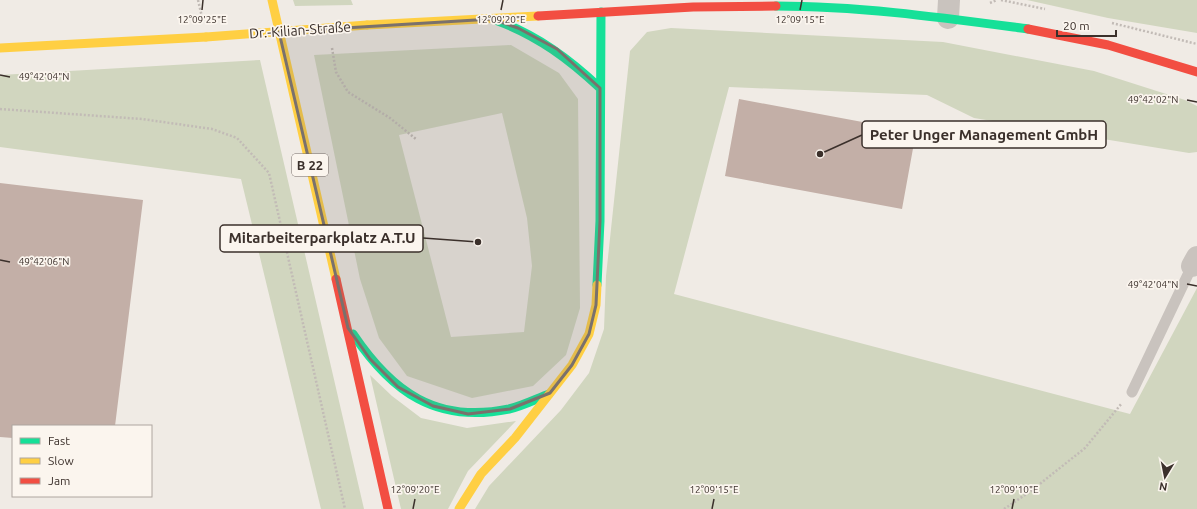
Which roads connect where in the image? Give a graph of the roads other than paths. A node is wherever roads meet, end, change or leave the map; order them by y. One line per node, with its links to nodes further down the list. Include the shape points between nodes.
1 (272, 0): 11 (main road, B 22)
2 (949, 9): 3 (main road, Dr.-Kilian-Straße, via 808,6 693,7); 8 (main road, Dr.-Kilian-Straße, via 1108,45)
3 (600, 12): 4 (main road, Dr.-Kilian-Straße); 9 (main road)
4 (492, 18): 6 (main road, Dr.-Kilian-Straße, bridge); 9 (main road, via 518,28 557,49)
5 (0, 38): 6 (main road)
6 (26, 47): 7 (main road, Dr.-Kilian-Straße)
7 (0, 48)
8 (1197, 72)
9 (600, 88): 13 (main road, via 600,221 596,305 589,334 572,365)
10 (1195, 262): 12 (lane)
11 (348, 328): 13 (main road, via 370,358 398,387 433,406 468,414 510,410); 14 (main road, B 22)
12 (1132, 392)
13 (550, 394): 15 (main road, via 515,438 481,474)
14 (388, 509)
15 (459, 509)

